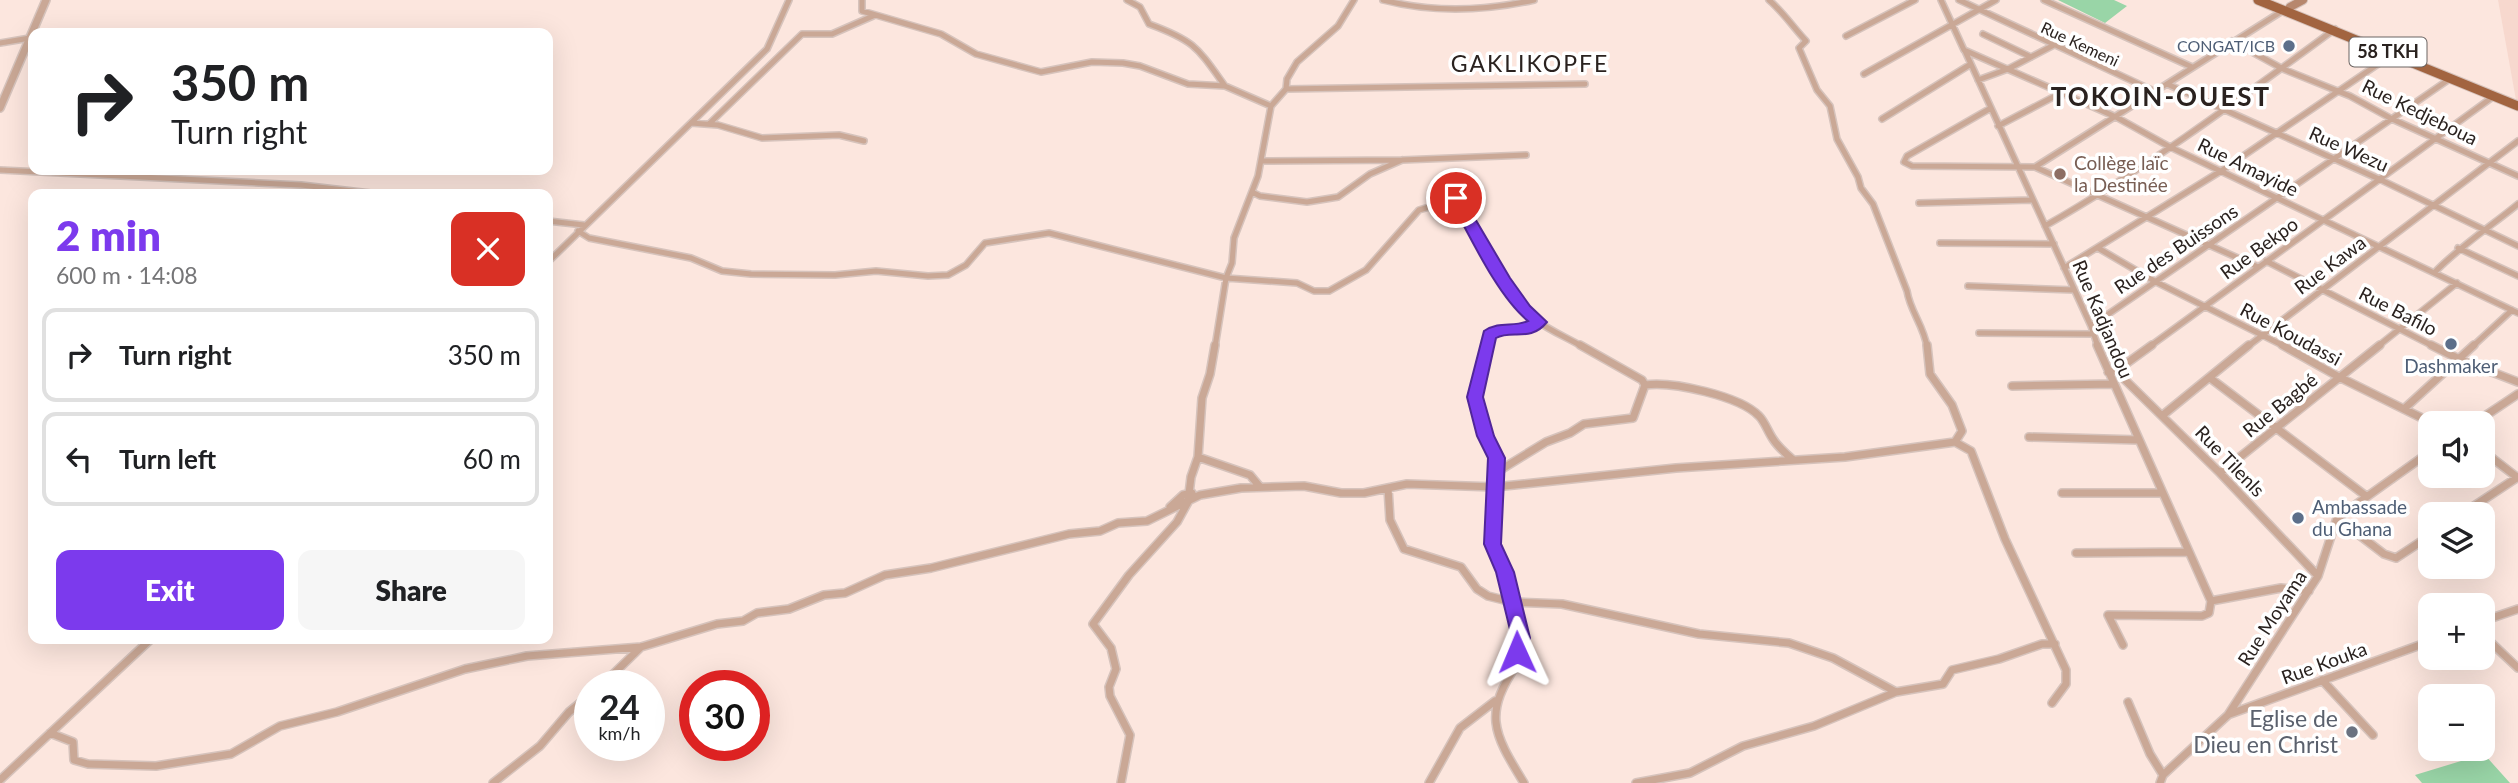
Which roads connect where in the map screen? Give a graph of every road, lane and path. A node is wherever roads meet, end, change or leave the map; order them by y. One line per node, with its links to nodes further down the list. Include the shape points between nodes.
1 (46, 0): 21 (street)
2 (789, 0): 57 (street, via 767,48)
3 (862, 0): 19 (street, via 862,11)
4 (1127, 0): 42 (street, via 1140,6 1149,24 1189,41)
5 (1354, 0): 43 (street, via 1337,27 1294,66)
6 (1383, 0): 7 (street, via 1406,7 1475,7)
7 (1534, 0)
8 (1769, 0): 136 (street, via 1806,41 1799,48 1817,90 1830,106 1837,139 1873,204 1926,340 1930,374 1959,418 1962,431)
9 (1915, 0): 24 (street)
10 (1941, 0): 20 (street, Rue Kadjandou)
11 (1959, 0): 18 (street, Rue Kemeni)
12 (1996, 0): 18 (street)
13 (2044, 0): 34 (street)
14 (2258, 0): 17 (highway, 58 TKH)
15 (2269, 0): 17 (highway, 58 TKH)
16 (2303, 0): 17 (main road)
17 (2288, 8): 22 (highway, 58 TKH); 26 (street); 49 (highway, 58 TKH)
18 (1978, 9): 20 (street); 29 (street, Rue Kemeni)
19 (874, 16): 42 (street, via 941,34 976,54 1041,72 1093,62 1123,63 1188,84); 58 (street, via 832,34 802,34)
20 (1952, 24): 30 (street, Rue Kadjandou); 37 (street)
21 (34, 28)
22 (2335, 29): 31 (highway, 58 TKH); 36 (street)
23 (1983, 34): 32 (street)
24 (1846, 36)
25 (28, 38): 28 (street)
26 (2232, 41): 34 (street); 36 (street, Rue Kedjeboua)
27 (28, 42): 44 (street)
28 (0, 43)
29 (2054, 45): 32 (street); 45 (street, Rue Kemeni)
30 (1964, 50): 33 (street, Rue Kadjandou); 35 (street, Rue Amayide)
31 (2393, 54): 38 (highway, 58 TKH); 46 (street)
32 (2031, 57): 35 (street)
33 (1971, 64): 39 (street, Rue Kadjandou); 55 (street)
34 (2192, 67): 41 (street)
35 (2008, 69): 39 (street); 47 (street, Rue Amayide)
36 (2283, 69): 46 (street, Rue Kedjeboua); 53 (street)
37 (1864, 74)
38 (2451, 78): 48 (highway, 58 TKH); 56 (street, Rue des Buissons)
39 (1978, 80): 52 (street, Rue Kadjandou)
40 (1585, 84): 43 (street)
41 (2167, 84): 45 (street); 53 (street, Rue Wezu)
42 (1225, 86): 50 (street)
43 (1286, 89): 50 (street)
44 (4, 90): 51 (street)
45 (2154, 91): 54 (street)
46 (2336, 91): 56 (street, Rue Kedjeboua); 60 (street)
47 (2059, 94): 54 (street, Rue Amayide); 59 (street)
48 (2494, 96): 49 (highway, 58 TKH); 61 (street, Rue Bekpo)
49 (2518, 104)
50 (1271, 106): 66 (street)
51 (0, 108)
52 (1991, 108): 59 (street, Rue Kadjandou); 70 (street, via 1906,162)
53 (2225, 110): 60 (street, Rue Wezu); 64 (street)
54 (2116, 117): 64 (street, Rue Amayide); 71 (street)
55 (1882, 119)
56 (2392, 119): 61 (street, Rue Kedjeboua); 68 (street, Rue des Buissons)
57 (691, 123): 58 (street); 89 (street)
58 (709, 124): 62 (street, via 762,138 839,135)
59 (1998, 126): 70 (street, Rue Kadjandou)
60 (2276, 134): 68 (street, Rue Wezu); 74 (street)
61 (2437, 139): 69 (street, Rue Kedjeboua); 77 (street, Rue Bekpo)
62 (864, 141)
63 (2518, 141): 69 (street, Rue Kawa)
64 (2170, 147): 74 (street, Rue Amayide); 80 (street)
65 (1526, 155): 67 (street)
66 (1261, 160): 67 (street); 79 (street)
67 (1402, 160): 79 (street, via 1370,174 1338,197 1317,201)
68 (2334, 161): 77 (street, Rue Wezu); 81 (street, Rue des Buissons)
69 (2490, 163): 76 (street, Rue Kedjeboua); 85 (street, Rue Kawa)
70 (2016, 166): 71 (street); 82 (street, Rue Kadjandou)
71 (2035, 167): 80 (street)
72 (0, 170): 73 (street)
73 (28, 171)
74 (2221, 171): 81 (street, Rue Amayide); 86 (street)
75 (100, 175): 78 (street)
76 (2518, 176)
77 (2379, 179): 85 (street, Rue Wezu); 87 (street, Rue Bekpo)
78 (335, 189)
79 (1252, 192): 106 (street, via 1234,237)
80 (2098, 196): 86 (street); 90 (street)
81 (2278, 199): 87 (street, Rue Amayide); 95 (street, Rue des Buissons)
82 (2031, 200): 83 (street); 90 (street, Rue Kadjandou)
83 (1919, 203)
84 (2518, 204): 91 (street)
85 (2434, 207): 91 (street, Rue Wezu); 98 (street, Rue Kawa)
86 (2149, 217): 95 (street); 97 (street)
87 (2325, 221): 98 (street, Rue Amayide); 101 (street, Rue Bekpo)
88 (553, 222): 89 (street)
89 (584, 225): 92 (street)
90 (2045, 226): 94 (street, Rue Kadjandou)
91 (2486, 230): 96 (street, Rue Wezu); 99 (street)
92 (578, 231): 100 (street); 106 (street, via 624,247 691,258 722,271 804,275 876,271 928,276 948,275 966,265 985,243 1049,233)
93 (1940, 243): 94 (street)
94 (2053, 244): 103 (street, Rue Kadjandou)
95 (2210, 245): 102 (street); 107 (street, Rue des Buissons)
96 (2518, 246)
97 (2098, 248): 103 (street); 107 (street, Rue Koudassi)
98 (2379, 248): 104 (street, Rue Amayide); 111 (street, Rue Kawa)
99 (2458, 248): 104 (street); 105 (street)
100 (553, 257)
101 (2266, 261): 102 (street, Rue Bekpo); 111 (street, Rue Bafilo)
102 (2258, 267): 112 (street, Rue Bekpo)
103 (2064, 268): 110 (street, Rue Kadjandou)
104 (2435, 272): 108 (street, Rue Amayide)
105 (2518, 276)
106 (1226, 278): 114 (street, via 1297,283 1314,291 1329,291 1366,270 1419,210 1456,198 1504,282); 137 (street, via 1202,398)
107 (2156, 282): 112 (street, Rue Koudassi); 115 (street, Rue des Buissons)
108 (2457, 283): 113 (street, Rue Amayide); 116 (street, Rue Bagbé)
109 (1968, 286): 110 (street)
110 (2074, 290): 115 (street, Rue Kadjandou)
111 (2324, 290): 116 (street, Rue Bafilo); 119 (street, Rue Kawa)
112 (2205, 307): 119 (street, Rue Koudassi); 121 (street, Rue Bekpo)
113 (2515, 312): 120 (street)
114 (1539, 322): 126 (street); 141 (street, via 1521,331 1495,330 1486,342 1475,402)
115 (2091, 326): 118 (street, Rue Kadjandou)
116 (2399, 329): 120 (street, Rue Bafilo); 123 (street, Rue Bagbé)
117 (1979, 333): 118 (street)
118 (2092, 334): 121 (street, Rue Kadjandou)
119 (2263, 334): 122 (street, Rue Kawa); 123 (street, Rue Koudassi)
120 (2460, 360): 124 (street, Rue Bafilo); 129 (street)
121 (2112, 372): 125 (street, Rue Kadjandou); 131 (street, Rue Tilenls)
122 (2210, 377): 131 (street, Rue Kawa); 133 (street)
123 (2339, 377): 129 (street, Rue Koudassi); 133 (street, Rue Bagbé)
124 (2518, 382)
125 (2114, 384): 127 (street); 135 (street, Rue Kadjandou)
126 (1645, 385): 138 (street, via 1684,386 1751,411); 141 (street, via 1633,418 1584,424)
127 (2012, 386)
128 (2518, 394): 130 (street)
129 (2405, 408): 132 (street, Rue Koudassi)
130 (2492, 411)
131 (2163, 415): 142 (street, Rue Tilenls)
132 (2418, 415)
133 (2277, 428): 142 (street, Rue Bagbé); 151 (street)
134 (2029, 437): 135 (street)
135 (2138, 440): 148 (street, Rue Kadjandou)
136 (1955, 442): 138 (street, via 1845,457); 166 (street, via 1971,451 2005,539)
137 (1198, 457): 144 (street, via 1250,474); 147 (street)
138 (1792, 459): 145 (street)
139 (2418, 460): 151 (street)
140 (2495, 460): 143 (street)
141 (1497, 472): 145 (street)
142 (2220, 473): 159 (street, Rue Tilenls)
143 (2518, 477): 153 (street)
144 (1260, 487): 146 (street, via 1304,486 1341,493); 150 (street)
145 (1495, 487): 146 (street, via 1424,484); 162 (street, via 1492,544)
146 (1388, 488): 162 (street, via 1387,511 1404,549 1461,567 1477,589)
147 (1190, 492): 150 (street); 152 (street); 154 (street)
148 (2162, 492): 149 (street); 157 (street, Rue Kadjandou)
149 (2062, 493)
150 (1200, 495): 152 (street)
151 (2366, 496): 155 (street)
152 (1188, 502): 154 (street); 185 (street, via 1177,522 1093,624 1111,648 1116,669 1110,696 1130,735)
153 (2480, 502)
154 (1169, 508): 170 (street, via 1147,521 1118,523 1100,531 886,575 845,593)
155 (2337, 518): 156 (street, via 2396,558); 159 (street, Rue Moyama)
156 (2418, 543)
157 (2189, 552): 158 (street); 161 (street, Rue Kadjandou)
158 (2076, 553)
159 (2318, 576): 160 (street, Rue Moyama)
160 (2309, 591): 161 (street, via 2281,588); 179 (street, Rue Moyama)
161 (2211, 601): 167 (street, via 2205,616 2108,615)
162 (1512, 602): 174 (street, via 1562,604 1699,634 1788,643 1833,658); 175 (street, via 1521,638 1520,661)
163 (2518, 609): 164 (street)
164 (2495, 617)
165 (146, 644): 180 (street)
166 (2055, 644): 174 (street, via 1952,670 1943,684); 177 (street, via 2066,670 2066,684)
167 (2123, 645)
168 (2418, 645): 173 (street, Rue Kouka)
169 (2495, 646): 171 (street)
170 (641, 647): 172 (street); 180 (street, via 527,656 465,669 280,726 231,754 193,762 88,764 74,760 73,742)
171 (2518, 668)
172 (617, 670)
173 (2322, 680): 179 (street, Rue Kouka); 181 (street)
174 (1896, 692): 188 (street, via 1814,726 1743,746 1690,773)
175 (1495, 701): 186 (street, via 1460,728); 187 (street, via 1494,719 1502,749)
176 (2128, 702): 182 (street)
177 (2052, 703)
178 (574, 708): 184 (street, via 540,746)
179 (2228, 715): 182 (street, Rue Moyama)
180 (50, 733): 183 (street)
181 (2373, 735)
182 (2162, 779)
183 (0, 780)
184 (493, 783)
185 (1121, 783)
186 (1429, 783)
187 (1524, 783)
188 (1636, 783)

